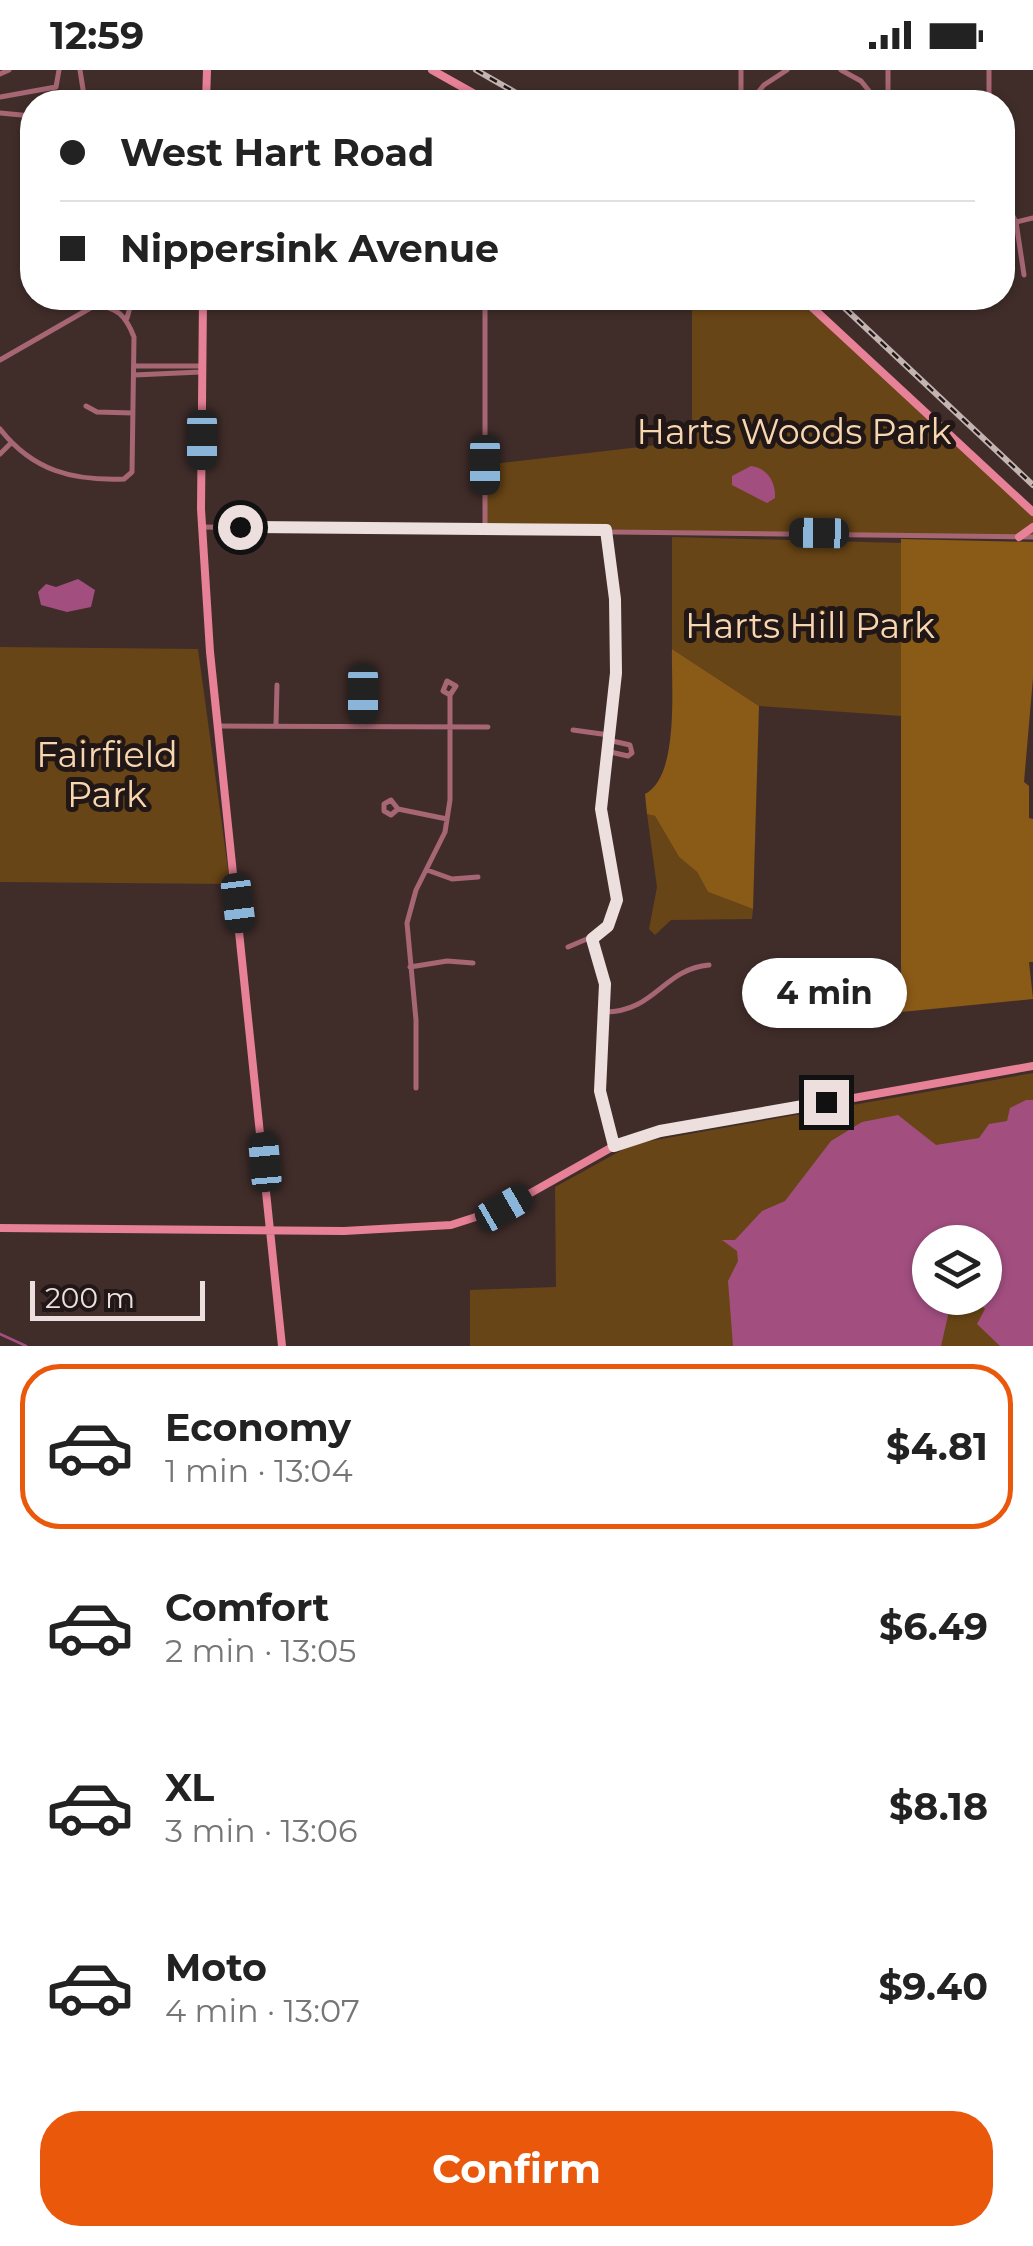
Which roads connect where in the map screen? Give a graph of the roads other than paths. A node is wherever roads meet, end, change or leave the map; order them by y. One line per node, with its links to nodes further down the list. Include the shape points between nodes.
1 (9, 70): 6 (street)
2 (59, 70): 7 (street, via 56,87)
3 (432, 70): 8 (street)
4 (788, 70): 9 (street)
5 (841, 70): 10 (street)
6 (0, 74)
7 (41, 90)
8 (468, 90)
9 (765, 90)
10 (868, 90)
11 (1033, 218): 12 (street)
12 (1016, 222): 13 (street)
13 (1024, 275)
14 (84, 310): 21 (street)
15 (111, 310): 20 (street)
16 (129, 310): 20 (street)
17 (203, 310): 23 (street)
18 (485, 310): 33 (street)
19 (815, 310): 30 (street)
20 (126, 318): 22 (street)
21 (0, 360)
22 (134, 364): 23 (street); 24 (street)
23 (202, 369): 24 (street); 32 (street)
24 (134, 375): 26 (street)
25 (86, 406): 26 (street)
26 (133, 413): 28 (street, via 132,472 124,479 69,478)
27 (0, 429): 28 (street)
28 (11, 443): 29 (street)
29 (0, 454)
30 (1030, 508): 31 (street)
31 (1033, 525): 35 (street)
32 (202, 528): 33 (street); 42 (street)
33 (485, 528): 34 (street)
34 (606, 530): 35 (street); 46 (street, via 616,632)
35 (1020, 537): 36 (street)
36 (1033, 537)
37 (277, 686): 40 (street)
38 (363, 694): 41 (street)
39 (450, 695): 43 (street)
40 (276, 724): 41 (street); 42 (street)
41 (363, 725): 43 (street)
42 (218, 726): 62 (street)
43 (450, 726): 44 (street); 49 (street)
44 (488, 727)
45 (573, 730): 46 (street)
46 (609, 738): 47 (street); 47 (street, via 632,752)
47 (606, 751): 52 (street, via 601,809 617,900 608,926)
48 (398, 809): 49 (street)
49 (447, 819): 50 (street)
50 (426, 870): 51 (street); 56 (street, via 409,913)
51 (478, 877)
52 (592, 939): 53 (street); 57 (street)
53 (568, 947)
54 (473, 963): 56 (street)
55 (708, 966): 57 (street, via 676,975 640,1007)
56 (410, 967): 59 (street)
57 (605, 1012): 60 (street, via 600,1091)
58 (1033, 1066): 60 (street, via 660,1131)
59 (416, 1088)
60 (614, 1146): 62 (street, via 477,1219)
61 (0, 1228): 62 (street)
62 (272, 1230): 63 (street)
63 (282, 1346)

